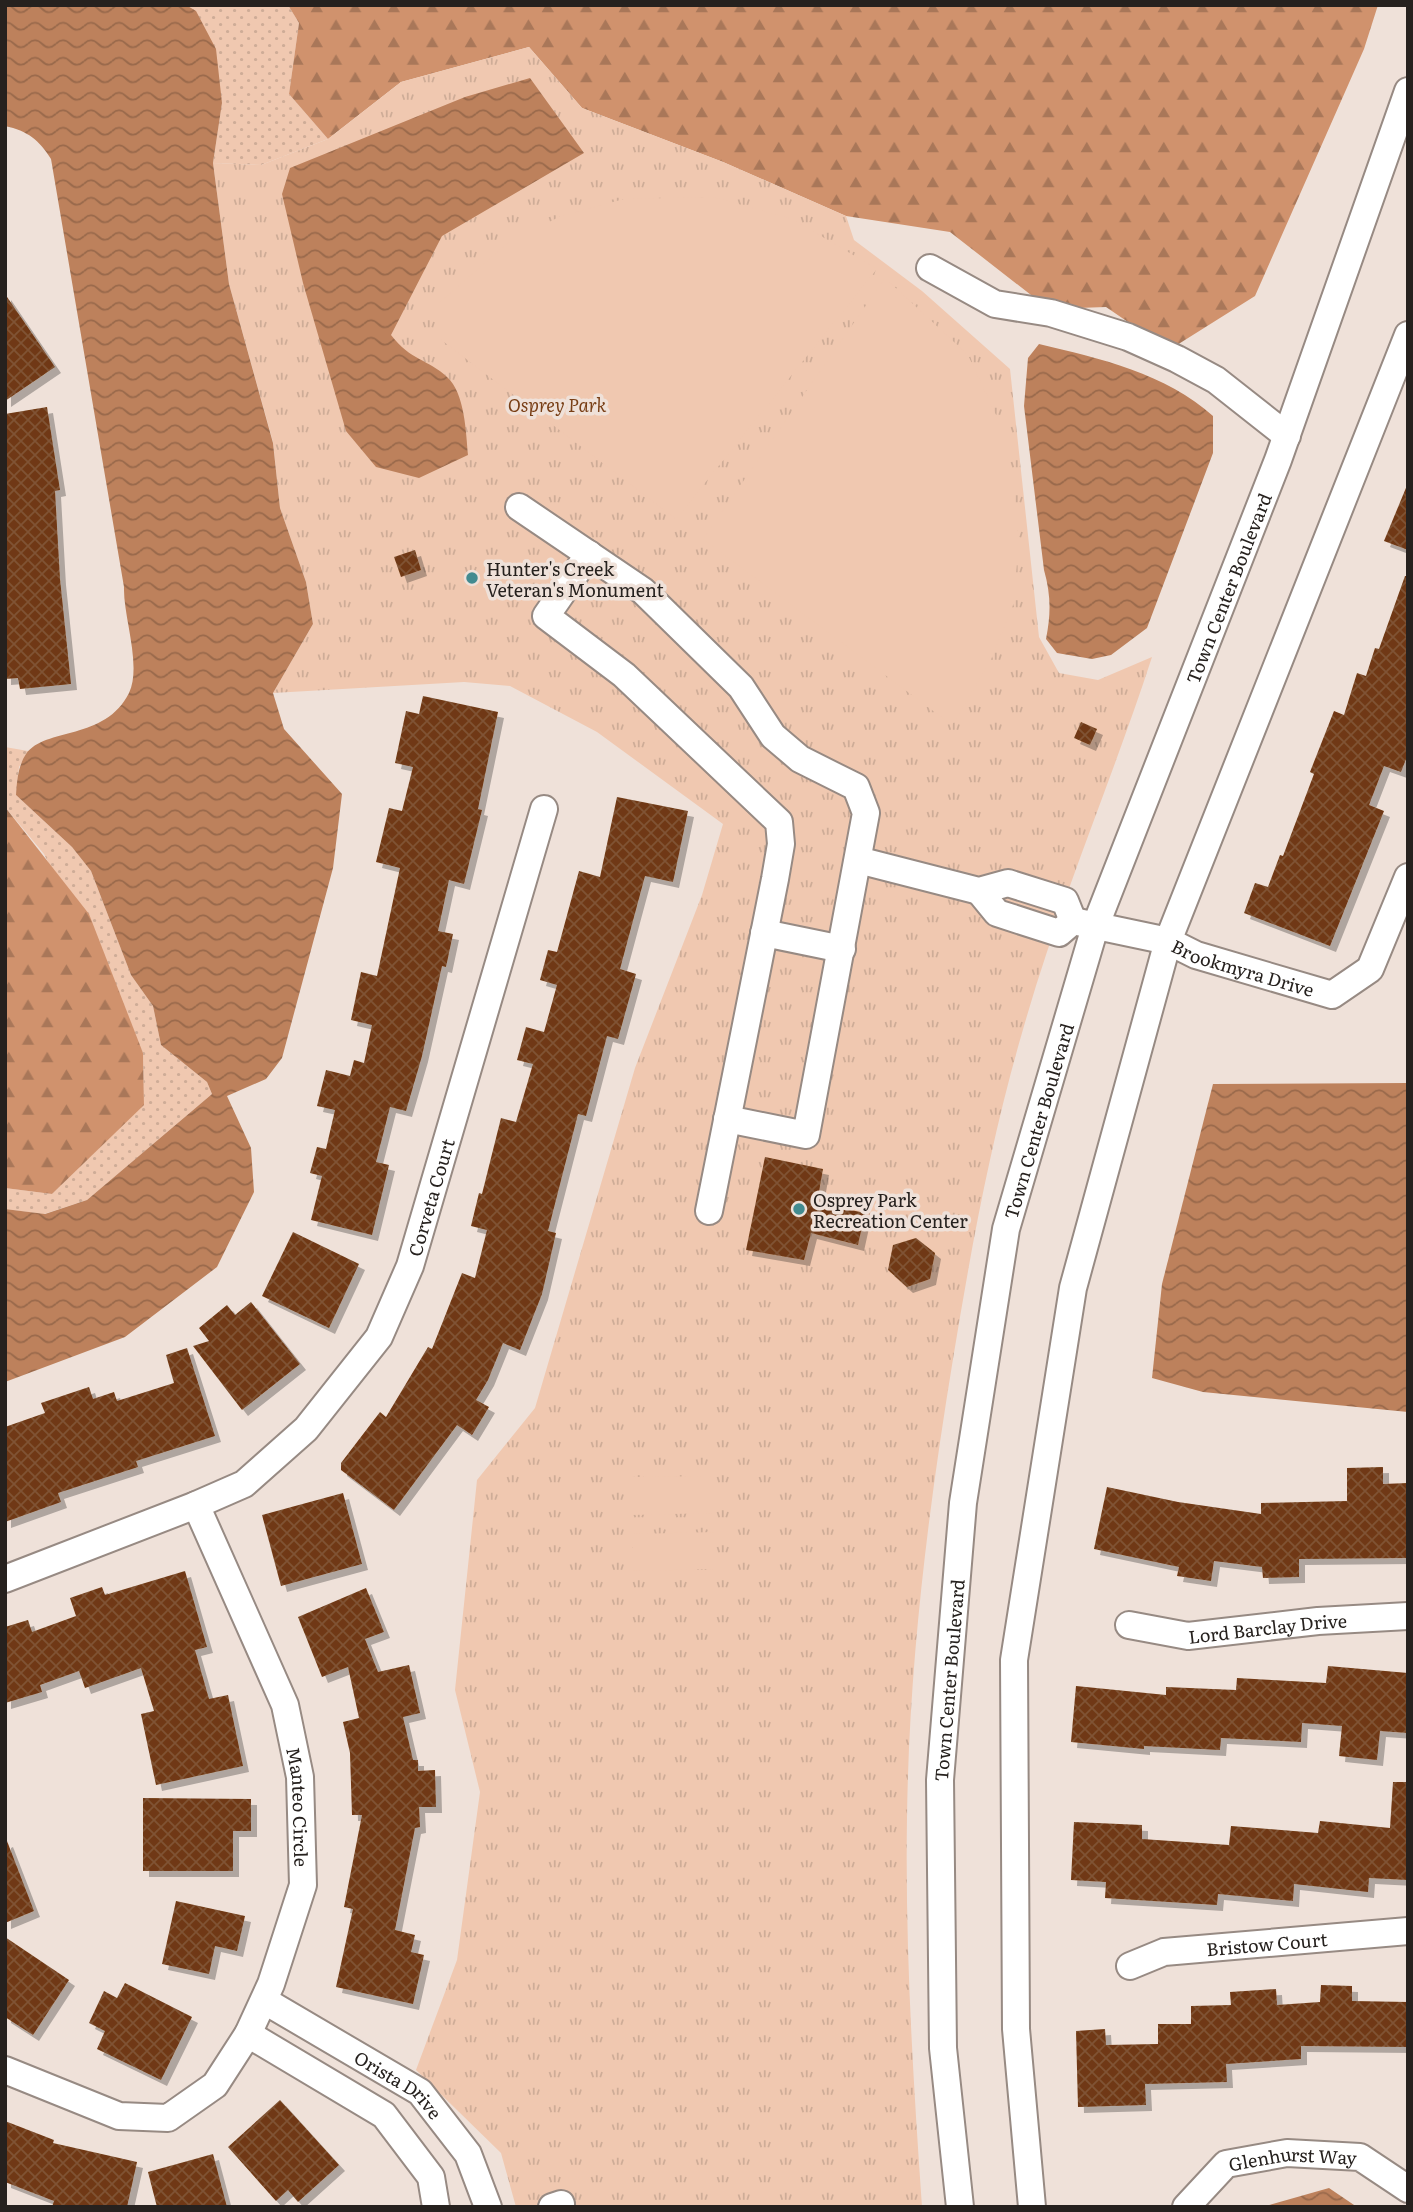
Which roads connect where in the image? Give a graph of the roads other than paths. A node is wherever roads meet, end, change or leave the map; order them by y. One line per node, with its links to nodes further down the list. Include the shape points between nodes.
1 (1408, 91): 4 (street, Town Center Boulevard)
2 (930, 268): 4 (street, via 995,304 1051,313 1128,337 1177,359 1216,380)
3 (1408, 335): 12 (street)
4 (1287, 436): 10 (street, Town Center Boulevard)
5 (519, 507): 6 (street)
6 (589, 554): 8 (street, via 643,591 683,627 741,687 782,744 800,759 856,787 866,813); 11 (street, via 546,616 624,674 779,822 781,844)
7 (544, 809): 16 (street, Corveta Court, via 410,1266 379,1337 306,1429 244,1484)
8 (858, 860): 10 (street, via 979,891 1008,883 1065,901); 13 (street)
9 (1408, 877): 12 (street, Brookmyra Drive, via 1370,969 1332,995 1196,955)
10 (1084, 924): 12 (street, Brookmyra Drive); 28 (street, Town Center Boulevard, via 1006,1229 963,1503 940,1780 943,2048)
11 (764, 933): 13 (street); 14 (street)
12 (1168, 941): 29 (street, via 1073,1288 1014,1660 1016,2029)
13 (842, 949): 14 (street, via 806,1135)
14 (727, 1119): 15 (street)
15 (709, 1211)
16 (196, 1505): 17 (street); 22 (street, Manteo Circle, via 285,1705 300,1777 303,1885)
17 (5, 1579)
18 (1408, 1616): 19 (street, Lord Barclay Drive, via 1188,1636)
19 (1129, 1625)
20 (1408, 1931): 21 (street, Bristow Court, via 1164,1952)
21 (1130, 1966)
22 (265, 2001): 23 (street, Manteo Circle); 27 (street, Orista Drive, via 420,2092 467,2154)
23 (248, 2034): 24 (street, Manteo Circle, via 215,2085 168,2118 119,2116); 26 (street, Orista Drive, via 384,2115 431,2177)
24 (5, 2070)
25 (1408, 2189): 30 (street, Glenhurst Way, via 1360,2157 1287,2153 1226,2164)
26 (436, 2207)
27 (488, 2207)
28 (960, 2207)
29 (1032, 2207)
30 (1186, 2207)

